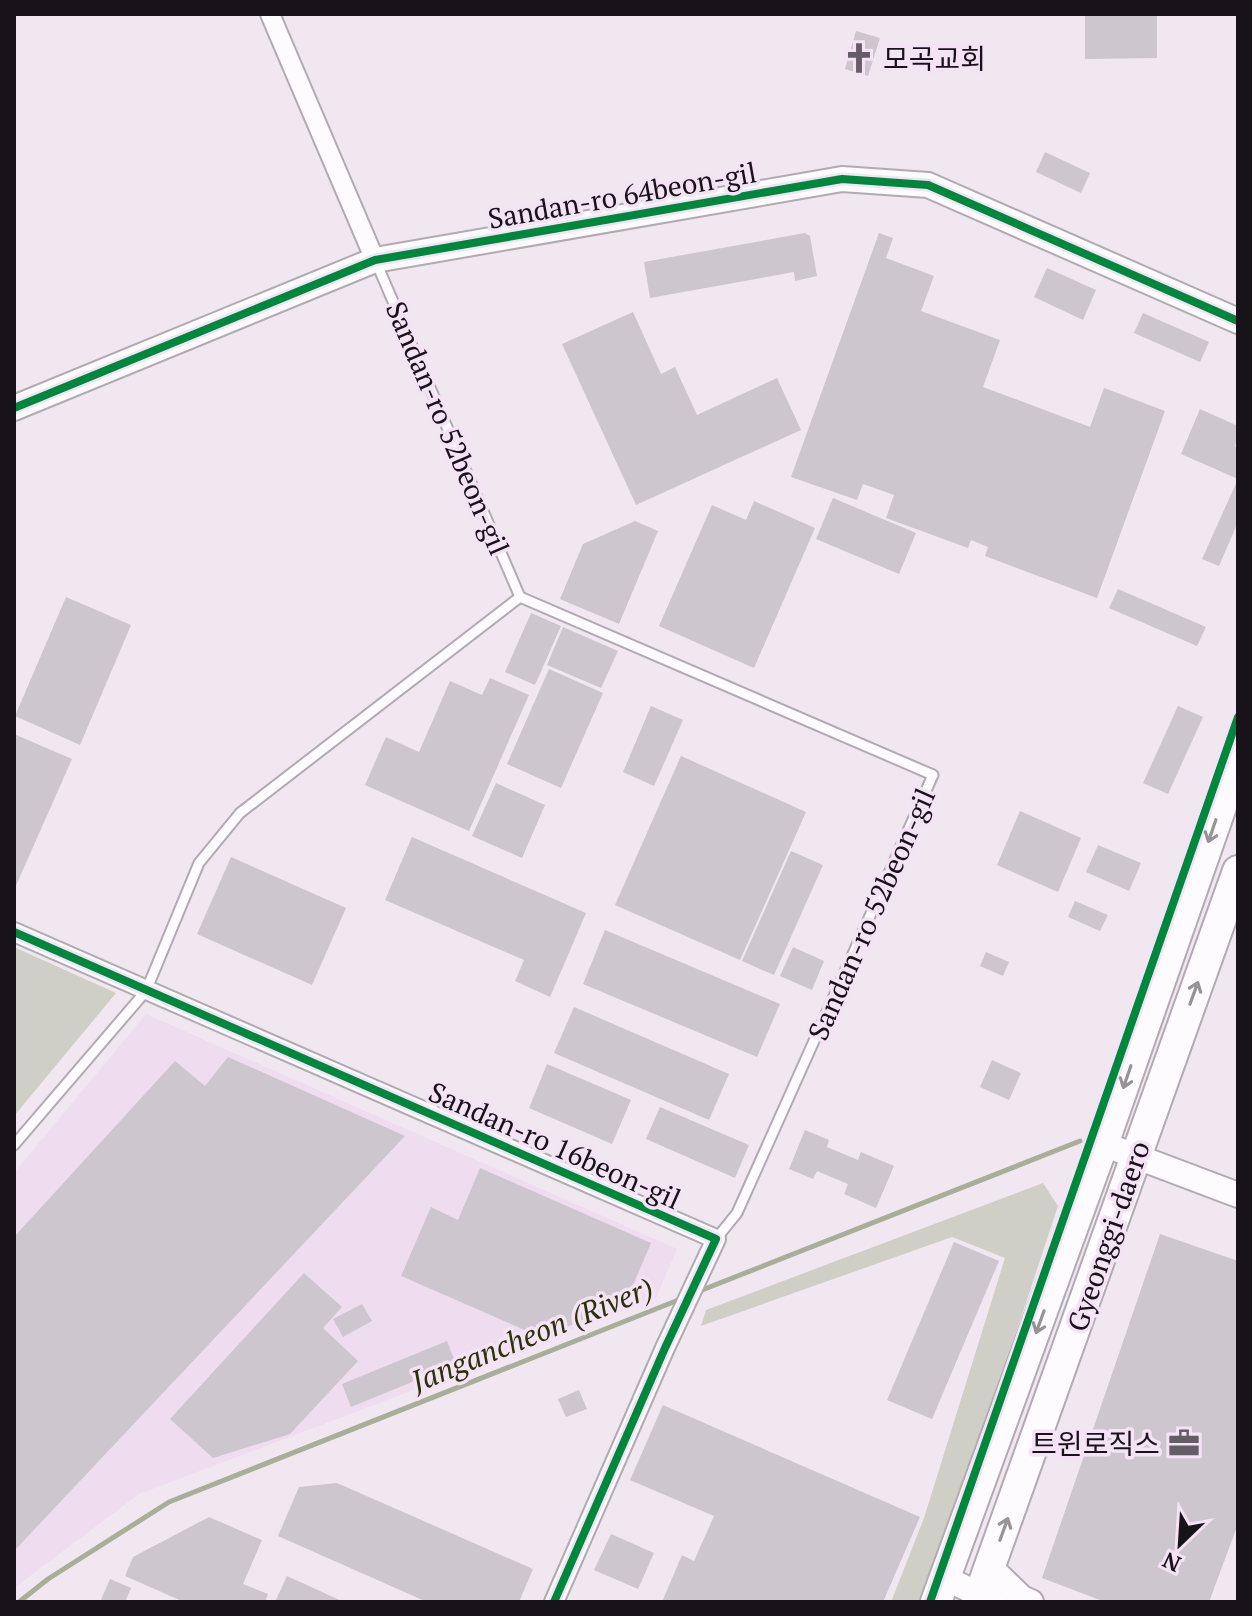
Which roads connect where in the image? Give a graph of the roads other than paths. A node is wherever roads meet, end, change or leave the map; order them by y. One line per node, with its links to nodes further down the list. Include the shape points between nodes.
1 (270, 14): 2 (street)
2 (375, 260): 3 (street, Sandan-ro 64beon-gil, via 842,179 928,185); 4 (street, Sandan-ro 64beon-gil); 5 (lane, Sandan-ro 52beon-gil)
3 (1238, 321)
4 (14, 408)
5 (520, 597): 9 (lane, via 240,813 199,863); 14 (lane, Sandan-ro 52beon-gil, via 933,775 737,1213)
6 (1238, 758): 10 (main road, Gyeonggi-daero, one-way to 10)
7 (1238, 871): 12 (main road, Gyeonggi-daero, one-way to 7)
8 (14, 932): 9 (street, Sandan-ro 16beon-gil)
9 (146, 991): 11 (lane); 14 (street, Sandan-ro 16beon-gil)
10 (1103, 1144): 12 (street); 15 (main road, Gyeonggi-daero, one-way to 15)
11 (14, 1145)
12 (1137, 1156): 13 (street); 16 (main road, Gyeonggi-daero, one-way to 12)
13 (1238, 1195)
14 (716, 1239): 17 (street)
15 (940, 1590): 16 (street)
16 (985, 1594): 18 (street)
17 (554, 1602)
18 (1031, 1602)

